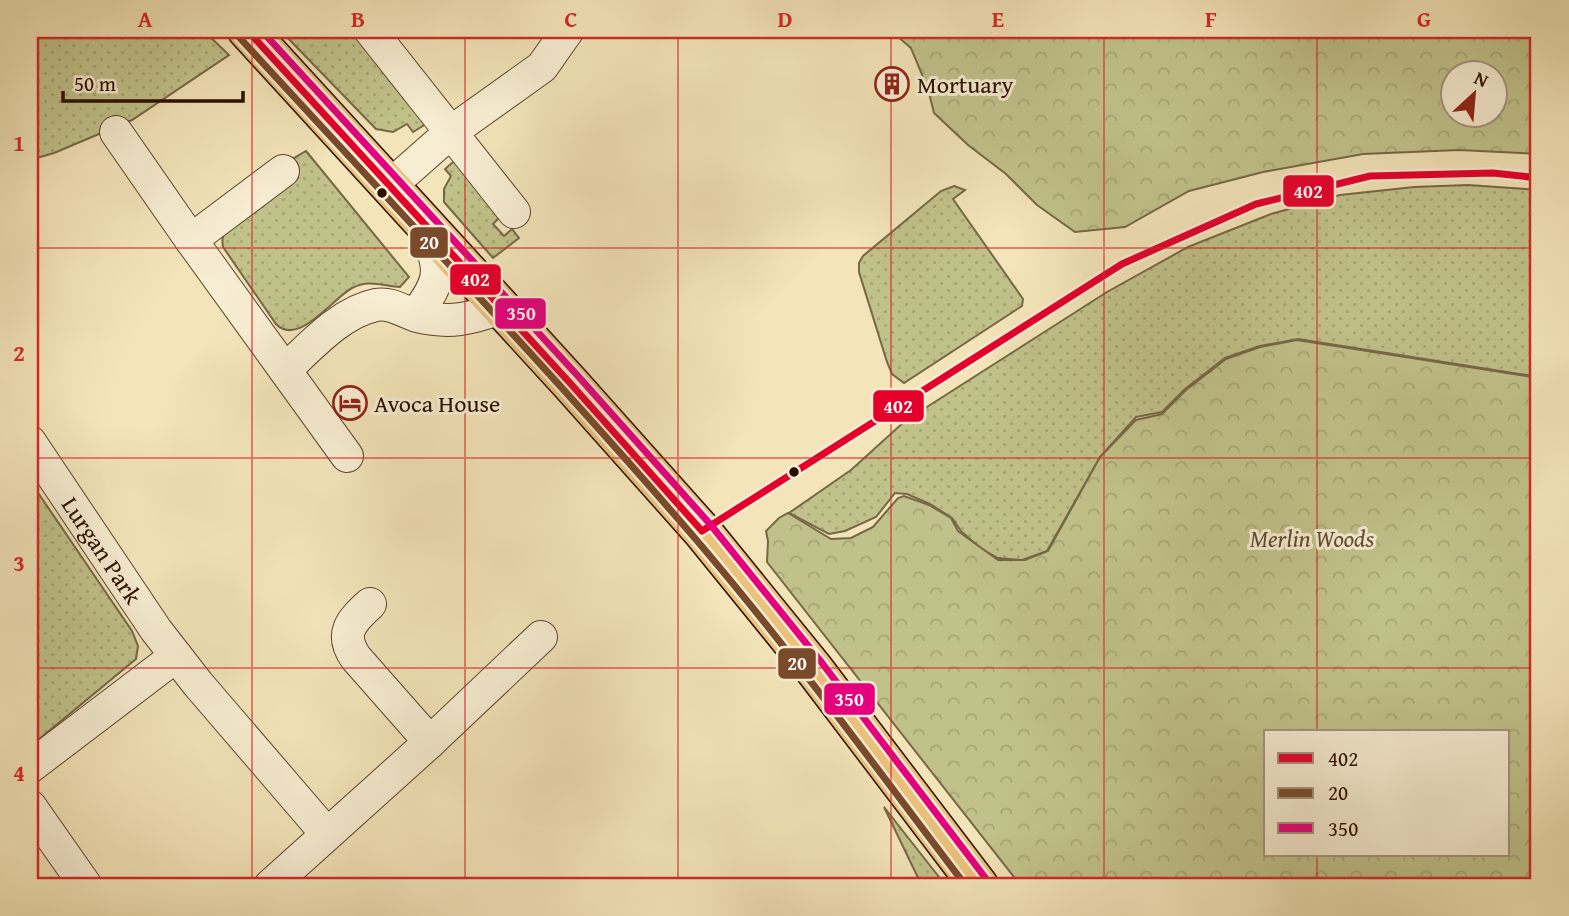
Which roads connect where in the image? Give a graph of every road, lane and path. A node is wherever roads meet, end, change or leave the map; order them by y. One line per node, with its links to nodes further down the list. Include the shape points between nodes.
1 (247, 30): 7 (main road)
2 (370, 30): 5 (street)
3 (568, 30): 5 (street, via 541,67)
4 (116, 131): 10 (street)
5 (451, 132): 7 (street); 8 (street)
6 (283, 171): 10 (street)
7 (391, 185): 9 (main road)
8 (514, 212)
9 (416, 214): 11 (main road); 12 (street, via 434,251 437,274 432,295)
10 (191, 240): 13 (street)
11 (501, 307): 12 (street, via 472,318 444,321); 25 (main road, via 702,531 814,669)
12 (415, 315): 13 (street, via 379,304 362,309 341,321)
13 (285, 370): 15 (street)
14 (30, 442): 18 (street, Lurgan Park)
15 (347, 456)
16 (370, 604): 19 (street, via 353,623 347,643)
17 (541, 638): 19 (street)
18 (176, 656): 20 (street); 22 (street, Lurgan Park)
19 (430, 743): 22 (street)
20 (30, 767)
21 (30, 806): 23 (street)
22 (326, 834): 24 (street)
23 (86, 886)
24 (270, 886)
25 (978, 886)

